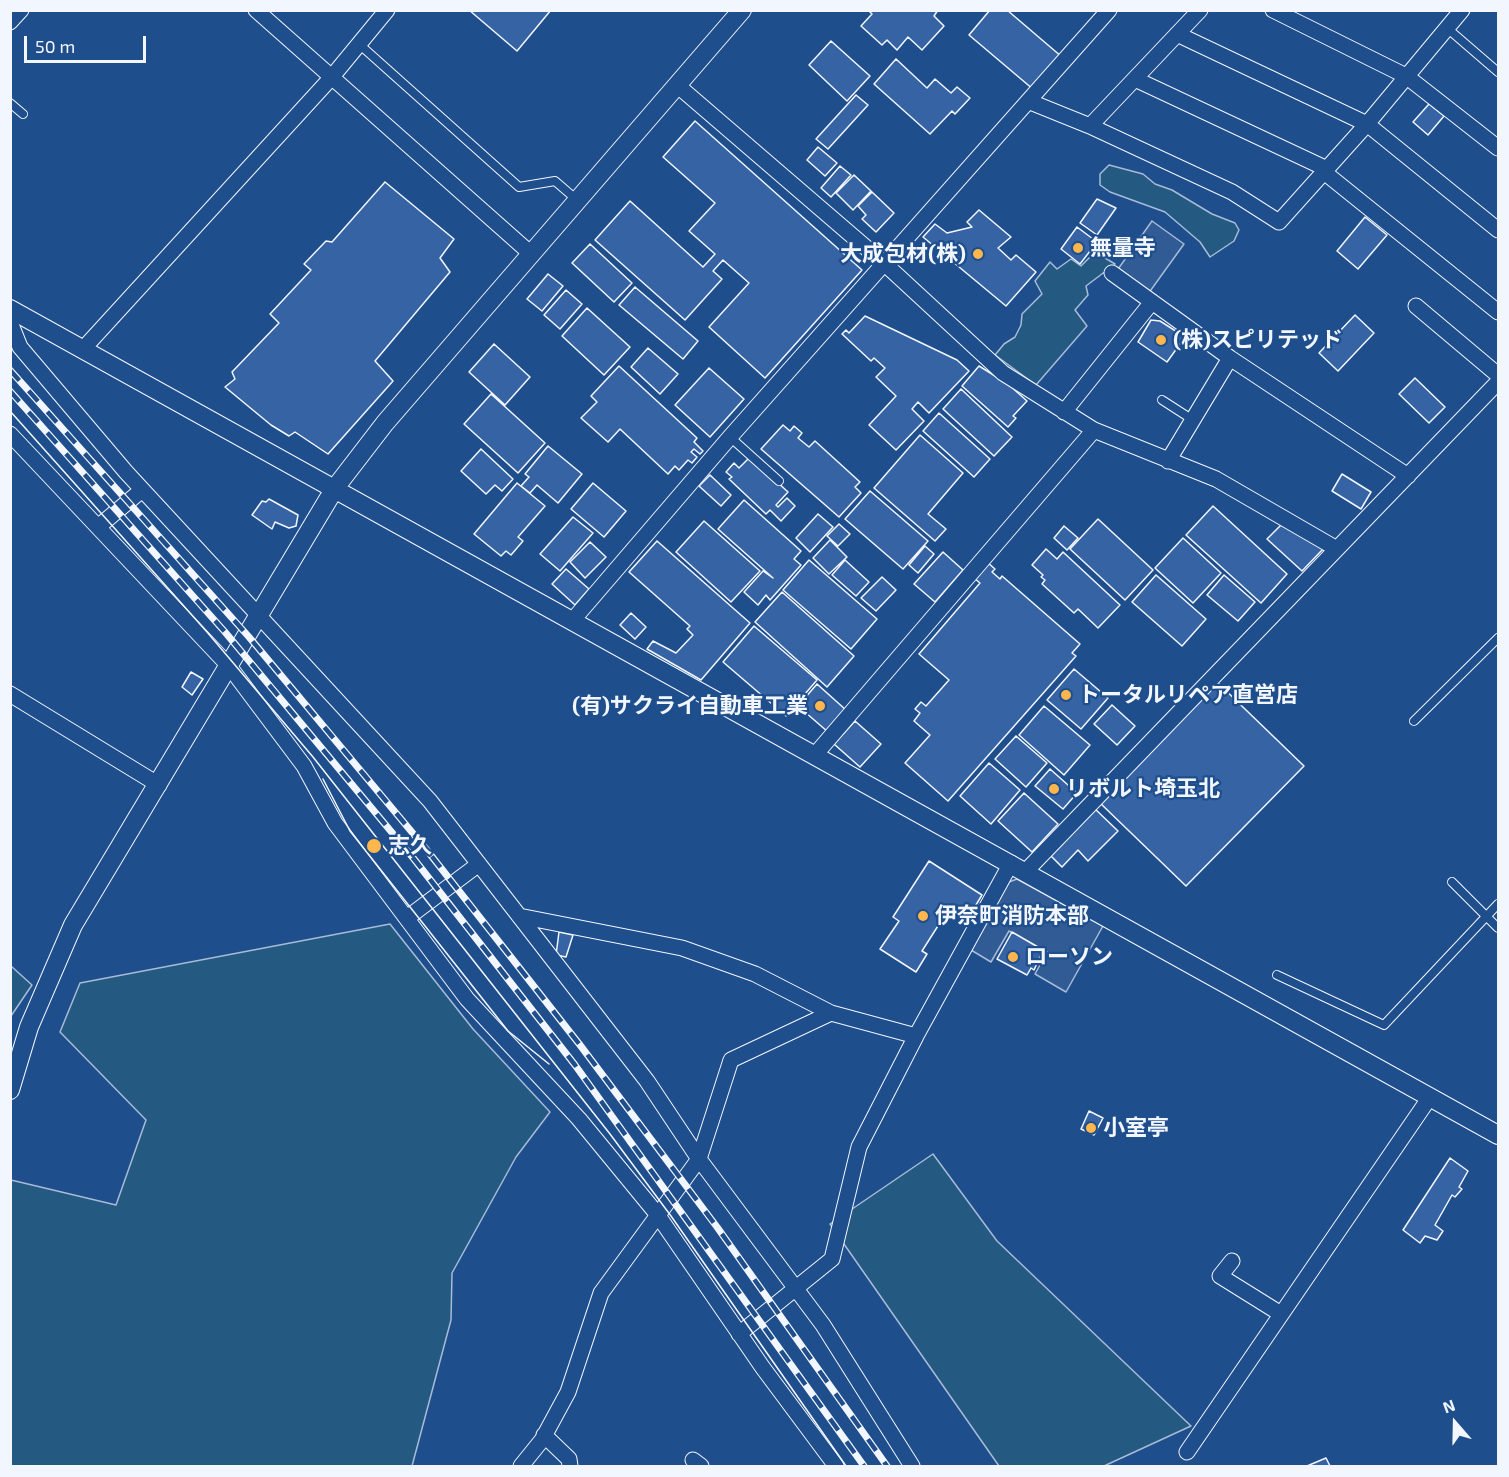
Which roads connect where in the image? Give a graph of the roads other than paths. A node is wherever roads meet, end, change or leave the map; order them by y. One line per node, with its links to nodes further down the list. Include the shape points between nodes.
1 (21, 10): 9 (street)
2 (256, 10): 15 (street)
3 (387, 10): 12 (street)
4 (742, 10): 17 (street)
5 (1109, 10): 18 (street)
6 (1200, 10): 11 (street)
7 (1273, 10): 14 (street)
8 (1460, 11): 10 (street)
9 (10, 22)
10 (1447, 28): 13 (lane); 14 (street)
11 (1177, 34): 16 (street); 21 (street)
12 (359, 44): 15 (street); 25 (lane, via 519,188 555,181)
13 (1498, 72)
14 (1406, 76): 21 (street); 23 (street)
15 (331, 78): 27 (street); 35 (street)
16 (1135, 79): 22 (street); 24 (street)
17 (677, 85): 25 (street); 28 (street)
18 (1028, 102): 22 (street); 28 (street)
19 (10, 103): 20 (lane)
20 (23, 114)
21 (1367, 124): 24 (street); 26 (street)
22 (1090, 126): 24 (street, via 1232,192 1279,222)
23 (1498, 148)
24 (1325, 170): 32 (street)
25 (577, 200): 27 (street)
26 (1498, 230)
27 (531, 253): 49 (street, via 385,423)
28 (885, 264): 41 (street, via 1003,373); 45 (street)
29 (1112, 273): 30 (street)
30 (1152, 302): 37 (street); 41 (street)
31 (1416, 306): 38 (street)
32 (1497, 308)
33 (10, 309): 35 (street)
34 (10, 322): 36 (street)
35 (84, 348): 49 (street)
36 (15, 351): 50 (street)
37 (1230, 358): 42 (street); 47 (street)
38 (1498, 375)
39 (1498, 382): 47 (street)
40 (1162, 400): 42 (lane)
41 (1064, 412): 43 (street)
42 (1193, 420): 46 (street)
43 (1094, 430): 46 (street); 59 (street)
44 (10, 434): 51 (street)
45 (730, 437): 48 (lane); 54 (street)
46 (1168, 460): 52 (street, via 1216,479)
47 (1408, 476): 52 (street)
48 (779, 481)
49 (335, 488): 53 (street); 54 (street)
50 (142, 490): 51 (street); 53 (street)
51 (98, 527): 56 (street)
52 (1337, 549): 62 (street)
53 (258, 617): 56 (street); 61 (street, via 430,801)
54 (572, 621): 59 (street)
55 (1498, 638): 58 (lane)
56 (229, 666): 60 (street); 67 (street, via 304,766 335,823)
57 (10, 694): 60 (street)
58 (1414, 721)
59 (814, 756): 62 (street)
60 (159, 785): 72 (street, via 73,926 28,1027)
61 (479, 864): 65 (street); 67 (street)
62 (1018, 867): 71 (street); 73 (street)
63 (1452, 882): 66 (lane)
64 (1498, 904): 66 (lane)
65 (519, 916): 70 (street, via 682,948 754,974); 75 (street, via 647,1081)
66 (1486, 916): 68 (lane); 69 (lane, via 1384,1025)
67 (407, 918): 76 (street, via 467,999 579,1119)
68 (1498, 928)
69 (1277, 975)
70 (831, 1013): 71 (street); 75 (street, via 731,1060)
71 (916, 1036): 78 (street, via 859,1147 832,1259)
72 (10, 1090)
73 (1430, 1097): 74 (street); 79 (street)
74 (1498, 1135)
75 (699, 1159): 76 (street); 78 (street)
76 (657, 1214): 80 (street); 81 (street, via 601,1293 568,1392)
77 (1232, 1261): 79 (street, via 1220,1276)
78 (797, 1288): 80 (street); 86 (street)
79 (1281, 1314): 82 (street)
80 (739, 1334): 83 (street)
81 (544, 1435): 84 (street); 85 (street, via 569,1459)
82 (1187, 1452)
83 (834, 1466)
84 (521, 1467)
85 (570, 1467)
86 (912, 1467)

